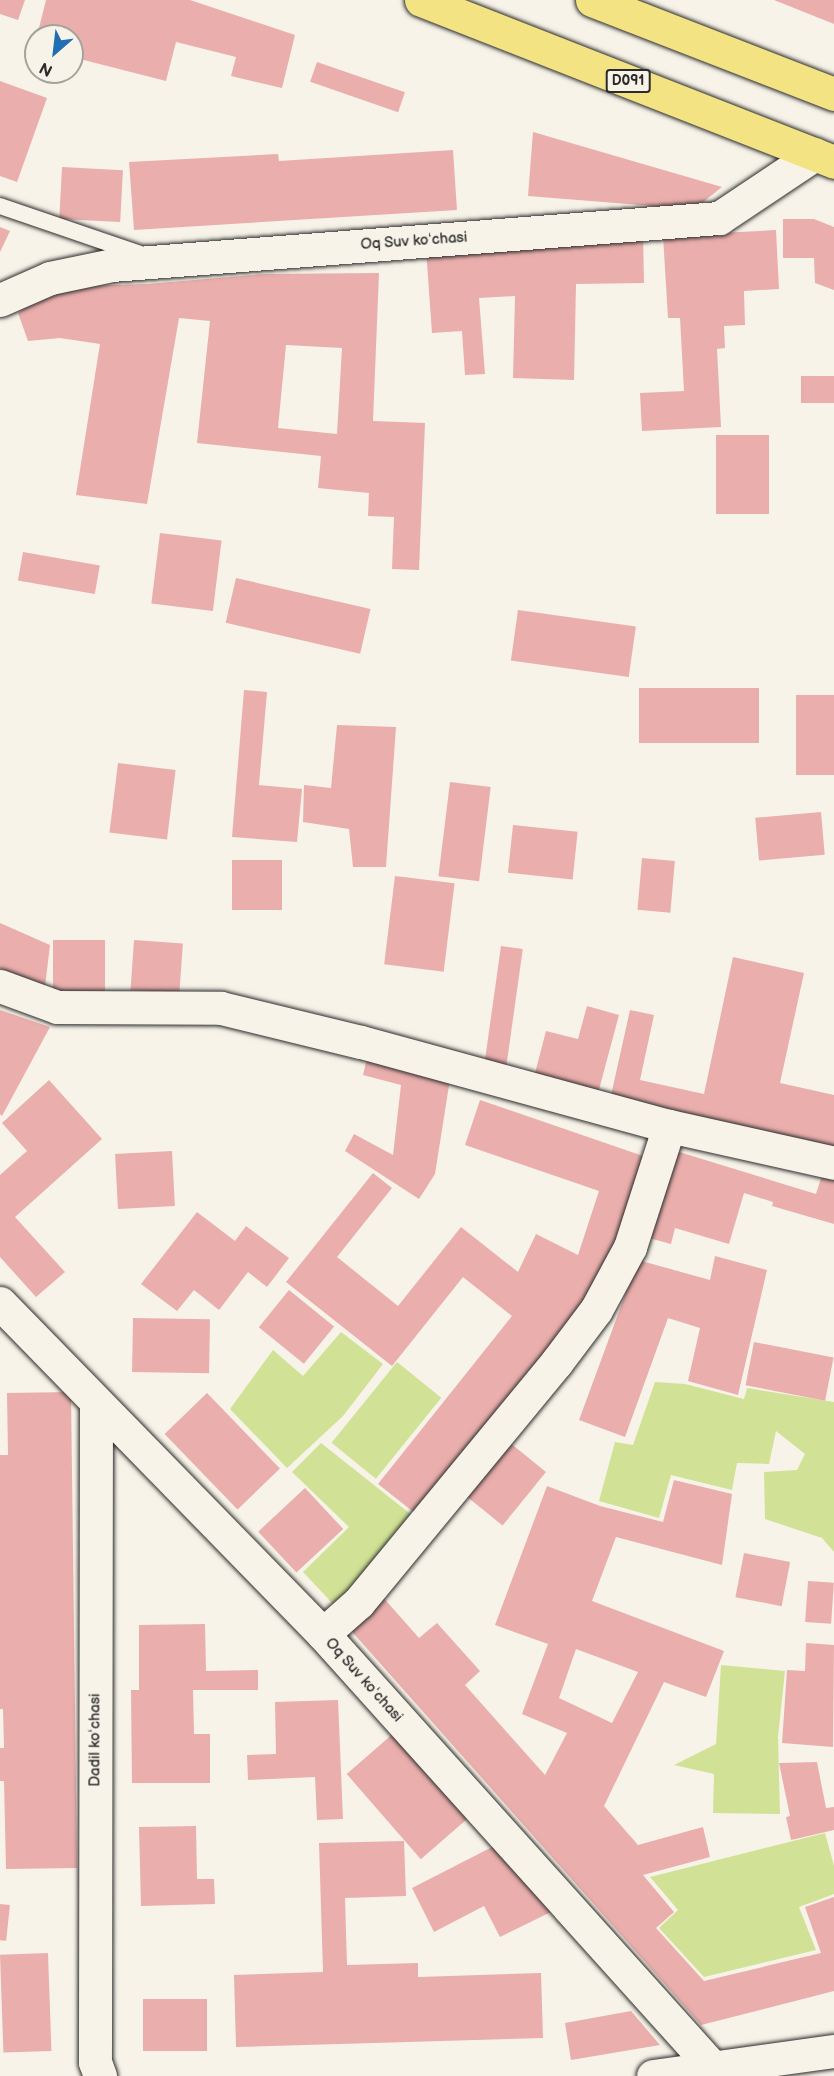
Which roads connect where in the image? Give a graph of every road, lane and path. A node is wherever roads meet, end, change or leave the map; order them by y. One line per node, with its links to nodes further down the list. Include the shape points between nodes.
1 (421, 0): 4 (highway, D091)
2 (592, 0): 3 (highway)
3 (834, 94)
4 (825, 158): 6 (street, Oq Suv koʻchasi, via 719,218)
5 (0, 206): 6 (lane)
6 (161, 261): 7 (street, Oq Suv koʻchasi, via 112,265 50,278)
7 (0, 300)
8 (0, 986): 9 (street, via 57,1007 221,1008 361,1041)
9 (669, 1126): 10 (street); 13 (street, via 630,1247 596,1310 359,1602)
10 (834, 1163)
11 (0, 1303): 12 (street, Oq Suv koʻchasi)
12 (96, 1404): 13 (street, Oq Suv koʻchasi); 16 (street, Dadil koʻchasi, via 95,2062)
13 (323, 1634): 15 (street, Oq Suv koʻchasi)
14 (834, 2052): 15 (street)
15 (727, 2071): 17 (street)
16 (100, 2076)
17 (653, 2076)

